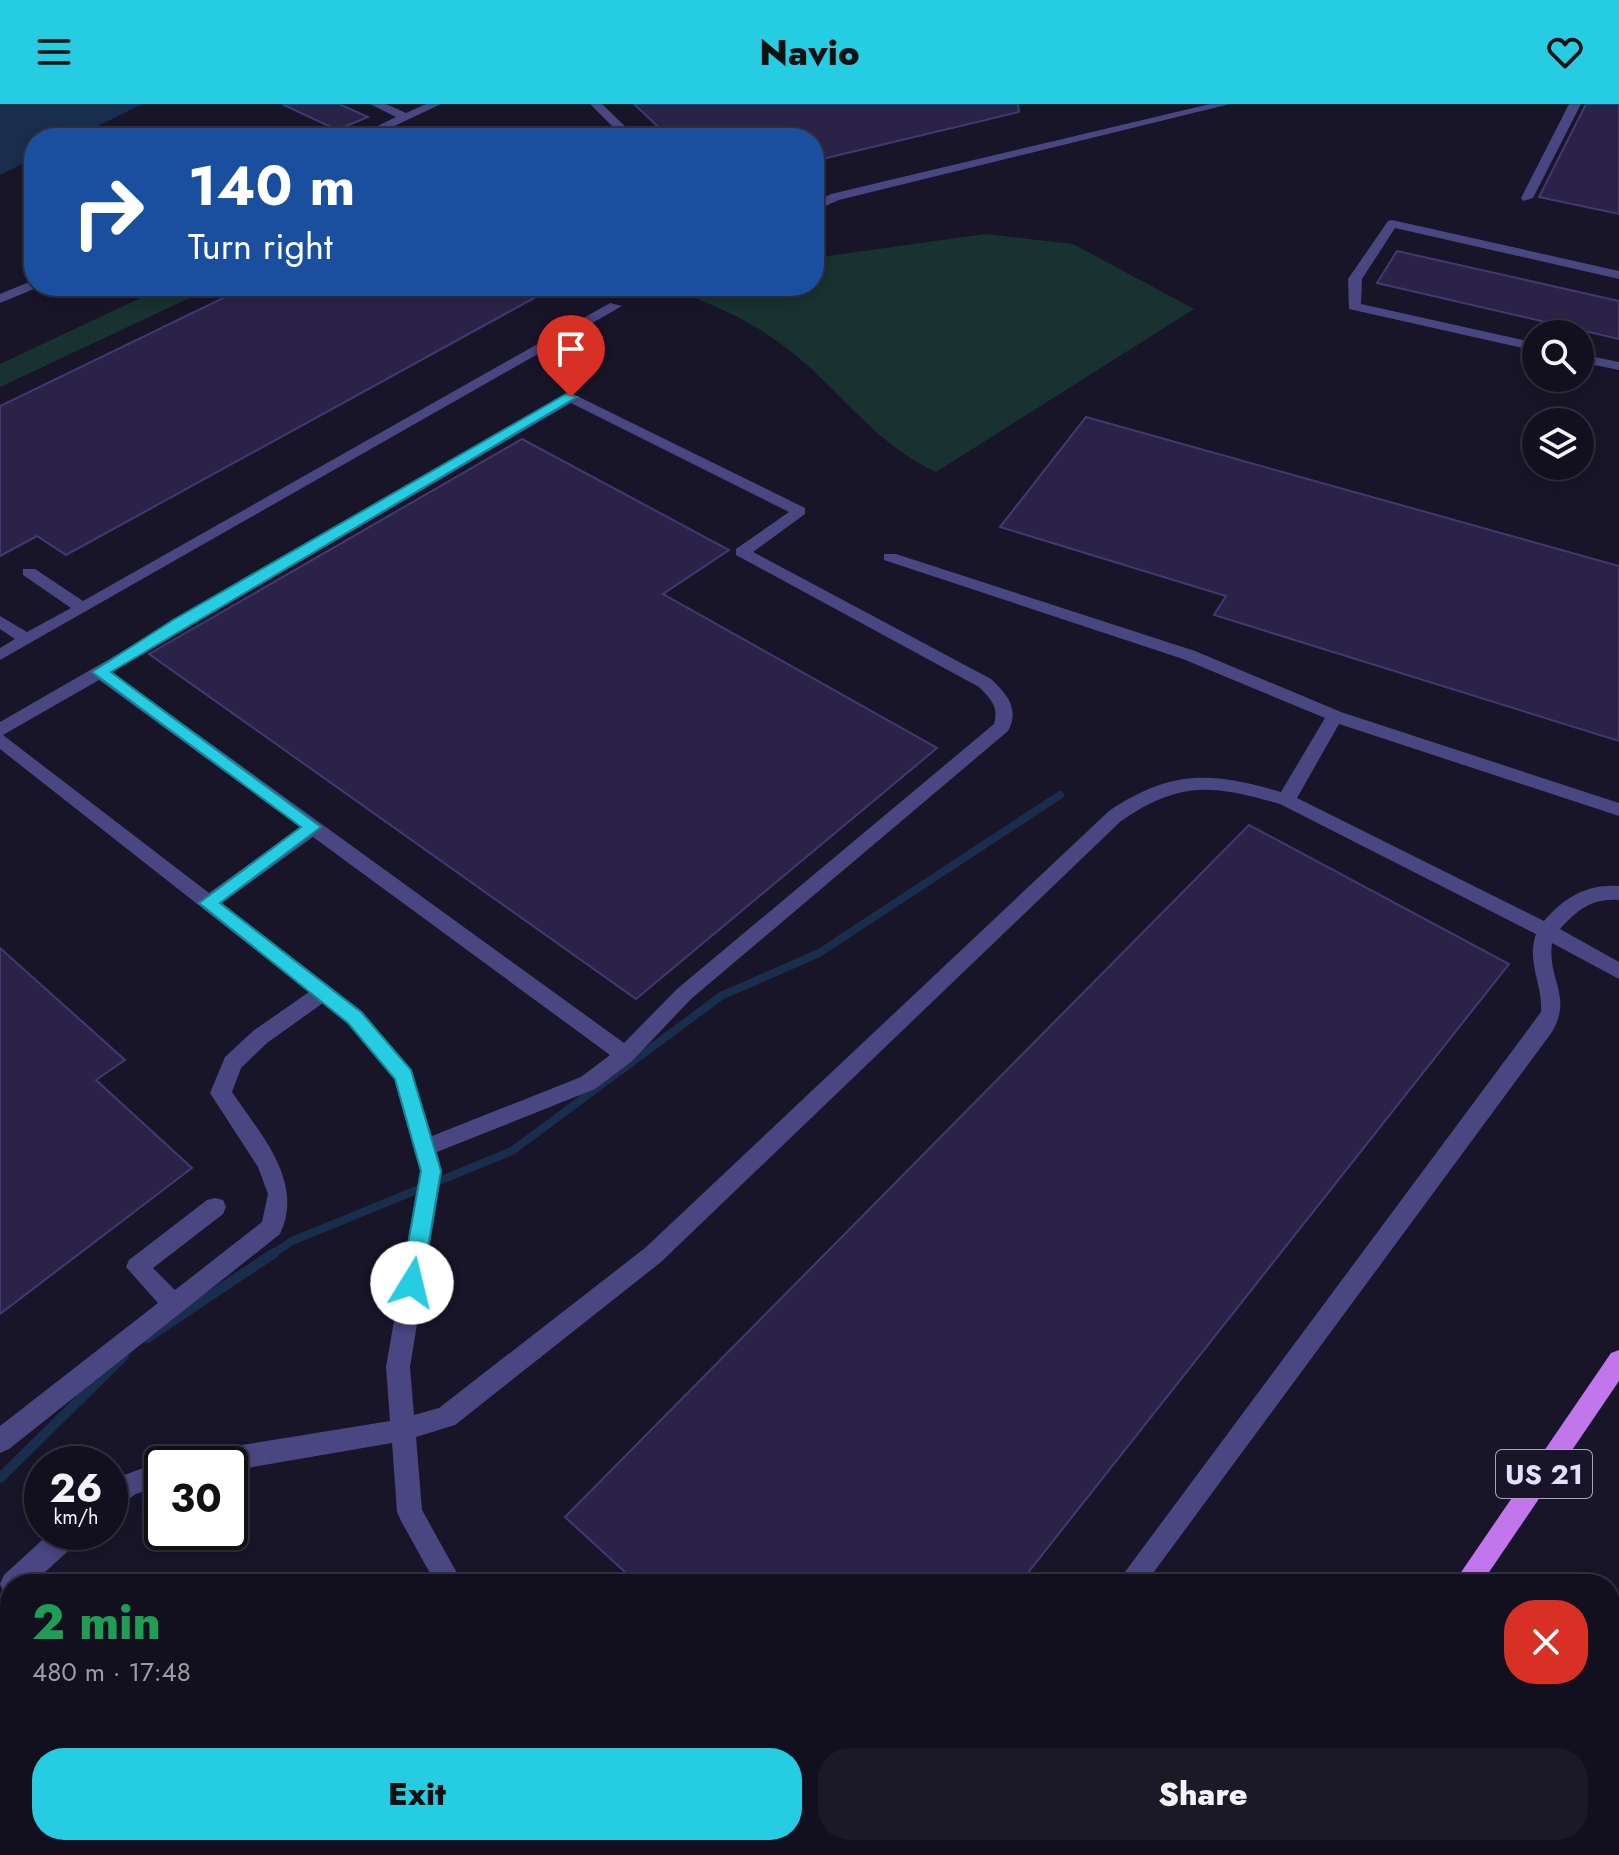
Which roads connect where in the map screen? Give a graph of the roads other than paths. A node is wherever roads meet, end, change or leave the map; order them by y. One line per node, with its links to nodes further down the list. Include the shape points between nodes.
1 (376, 104): 6 (street)
2 (435, 104): 6 (street)
3 (596, 104): 8 (street)
4 (1224, 104): 10 (street)
5 (1575, 104): 9 (street)
6 (406, 117): 7 (street)
7 (381, 128)
8 (621, 128)
9 (1527, 198)
10 (824, 202)
11 (1619, 275): 15 (street, via 1392,224 1355,279 1354,306)
12 (24, 288): 13 (street)
13 (0, 299)
14 (615, 306): 20 (street)
15 (1522, 344)
16 (1594, 361): 17 (street)
17 (1619, 366)
18 (890, 557): 25 (street, via 1189,655)
19 (29, 572): 20 (street)
20 (83, 608): 22 (street)
21 (0, 621): 22 (street)
22 (27, 640): 23 (street)
23 (0, 655)
24 (100, 672): 26 (street); 30 (street); 36 (street, via 571,397 800,511 742,552 985,683 1003,700 1007,714 1002,727 684,994)
25 (1335, 716): 28 (street); 29 (street)
26 (0, 730)
27 (0, 740): 32 (street)
28 (1286, 800): 33 (street); 41 (street, via 1234,785 1188,784 1146,795 1115,816 653,1255 446,1417)
29 (1619, 810)
30 (313, 827): 32 (street); 36 (street)
31 (1619, 893): 33 (street, via 1583,896)
32 (208, 903): 35 (street)
33 (1547, 931): 34 (street); 47 (street, via 1538,954 1551,1013 1539,1034)
34 (1619, 971)
35 (323, 992): 37 (street, via 355,1017 404,1076); 39 (street, via 232,1063 221,1093 267,1163 279,1194 272,1227)
36 (625, 1055): 37 (street, via 588,1083)
37 (424, 1148): 41 (street, via 431,1171 398,1367)
38 (215, 1207): 39 (street, via 137,1267)
39 (174, 1304): 42 (street)
40 (1619, 1361): 48 (main road, US 21)
41 (403, 1430): 43 (street); 46 (street, via 410,1512)
42 (0, 1441)
43 (248, 1456)
44 (50, 1550): 45 (street)
45 (23, 1574)
46 (444, 1574)
47 (1136, 1574)
48 (1473, 1574)

